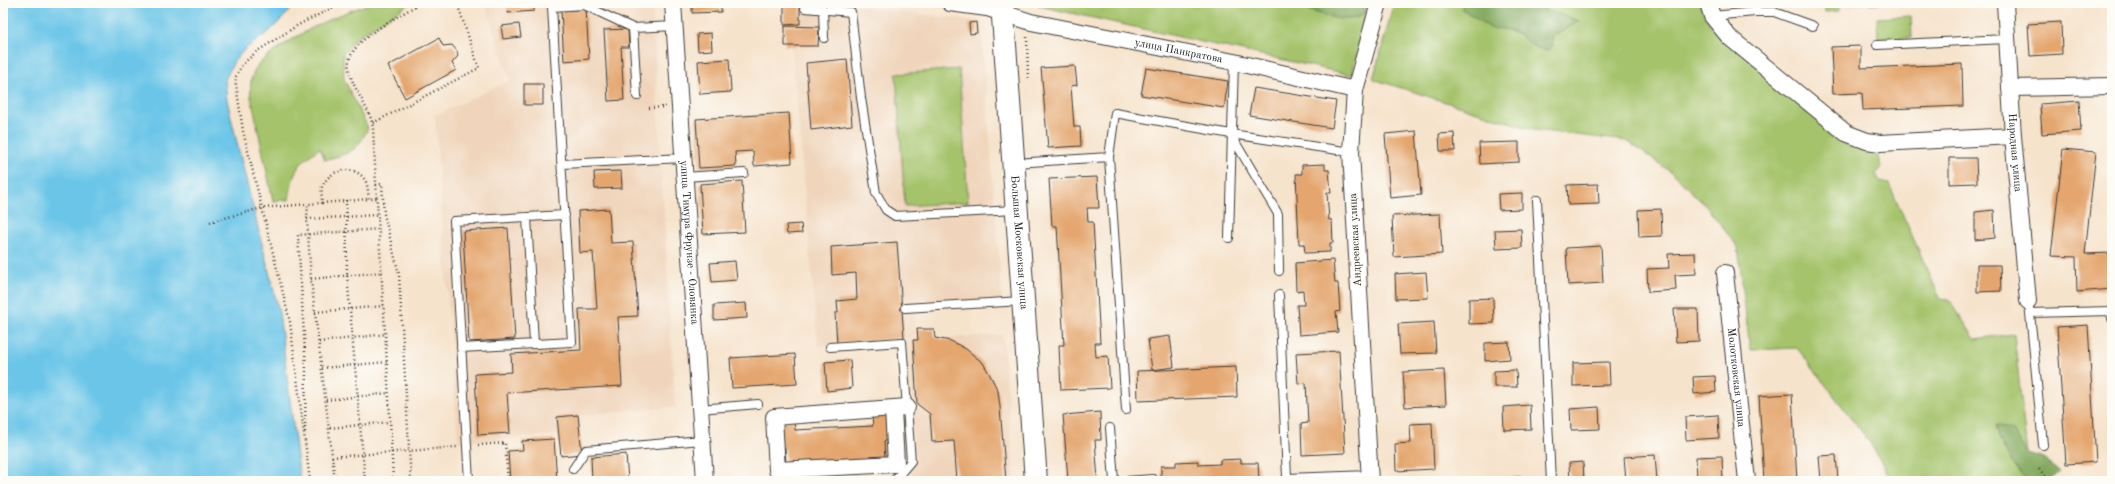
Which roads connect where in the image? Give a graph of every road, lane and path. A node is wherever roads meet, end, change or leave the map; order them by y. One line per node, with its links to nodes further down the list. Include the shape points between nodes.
1 (342, 3): 40 (path, via 298,24 256,52 242,65 235,78 243,131)
2 (420, 3): 23 (path, via 355,48 349,62 353,81)
3 (457, 3): 23 (path, via 478,68)
4 (673, 3): 12 (street, улица Тимура Фрунзе - Оловянка)
5 (950, 3): 9 (street, улица Панкратова)
6 (1380, 3): 21 (street, Андреевская улица)
7 (2005, 3): 16 (street, Народная улица)
8 (805, 8): 10 (lane)
9 (1002, 8): 18 (street, улица Панкратова, via 1030,22); 29 (main road, Большая Московская улица)
10 (823, 9): 15 (lane); 41 (lane, via 851,12 876,193 886,210 895,216)
11 (1710, 9): 13 (lane, via 1774,12); 25 (street, via 1729,37 1846,133 1880,143)
12 (675, 26): 14 (lane); 28 (street, улица Тимура Фрунзе - Оловянка)
13 (1813, 26)
14 (633, 28): 22 (lane); 30 (lane, via 584,5 552,7)
15 (824, 38)
16 (2008, 39): 17 (lane); 20 (street, Народная улица)
17 (1877, 45)
18 (1234, 62): 21 (street, улица Панкратова); 24 (lane)
19 (2112, 86): 20 (street)
20 (2010, 88): 25 (street, Народная улица)
21 (1355, 90): 26 (street, Андреевская улица)
22 (637, 96)
23 (373, 123): 33 (path)
24 (1231, 134): 26 (lane); 27 (lane, via 1115,113); 51 (lane); 53 (lane, via 1278,214)
25 (2013, 136): 60 (street, Народная улица)
26 (1351, 152): 95 (street, Андреевская улица)
27 (1109, 157): 29 (lane); 80 (lane)
28 (684, 158): 30 (lane); 32 (street, улица Тимура Фрунзе - Оловянка)
29 (1013, 163): 41 (main road, Большая Московская улица)
30 (562, 164): 44 (lane)
31 (744, 173): 32 (lane)
32 (685, 177): 79 (street, улица Тимура Фрунзе - Оловянка)
33 (376, 185): 34 (path); 89 (path, via 382,184 384,214 399,274)
34 (377, 198): 35 (path); 43 (path)
35 (368, 199): 36 (path); 38 (path, via 365,181 359,174 347,169 336,172 326,179 322,188)
36 (346, 200): 38 (path); 42 (path)
37 (1537, 200): 109 (lane)
38 (322, 203): 39 (path)
39 (308, 204): 40 (path); 46 (path)
40 (262, 208): 47 (path); 86 (path, via 290,322)
41 (1016, 210): 58 (main road, Большая Московская улица)
42 (347, 215): 43 (path); 46 (path); 49 (path)
43 (378, 215): 48 (path)
44 (565, 215): 45 (lane); 68 (lane, via 572,342)
45 (527, 217): 68 (lane); 70 (lane, via 454,221)
46 (307, 219): 50 (path)
47 (210, 222)
48 (379, 229): 49 (path); 52 (path)
49 (347, 232): 50 (path); 55 (path)
50 (308, 235): 56 (path); 86 (path, via 298,235 306,369)
51 (1229, 238)
52 (383, 272): 55 (path); 59 (path)
53 (1279, 272)
54 (1725, 274): 110 (street, Молотковская улица)
55 (347, 275): 56 (path); 62 (path)
56 (311, 279): 63 (path)
57 (1279, 295): 95 (lane, via 1287,478)
58 (1023, 301): 61 (lane); 105 (main road, Большая Московская улица)
59 (384, 306): 62 (path); 65 (path)
60 (2029, 307): 64 (lane, via 2111,311); 87 (lane)
61 (905, 308)
62 (350, 309): 63 (path); 66 (path)
63 (315, 312): 67 (path)
64 (2112, 319)
65 (386, 334): 66 (path); 71 (path)
66 (353, 338): 67 (path); 72 (path)
67 (319, 342): 73 (path)
68 (534, 344): 70 (lane)
69 (830, 347): 78 (lane, via 902,342)
70 (461, 348): 88 (lane)
71 (387, 362): 72 (path); 74 (path)
72 (355, 365): 73 (path); 75 (path)
73 (322, 368): 76 (path)
74 (388, 393): 75 (path); 81 (path)
75 (358, 396): 76 (path); 82 (path)
76 (326, 400): 83 (path)
77 (758, 404): 79 (lane)
78 (900, 408): 78 (street, via 774,417 776,470 896,464); 104 (lane, via 911,461)
79 (700, 409): 85 (street, улица Тимура Фрунзе - Оловянка)
80 (1126, 410)
81 (390, 422): 82 (path); 90 (path)
82 (360, 425): 83 (path); 91 (path)
83 (330, 428): 92 (path)
84 (1110, 428): 106 (lane)
85 (702, 440): 93 (lane, via 586,450); 103 (street, улица Тимура Фрунзе - Оловянка)
86 (305, 443): 96 (path)
87 (2043, 445)
88 (467, 446): 89 (path); 101 (lane); 102 (path, via 505,443)
89 (409, 451): 90 (path); 100 (path)
90 (391, 452): 91 (path); 99 (path)
91 (363, 455): 92 (path); 98 (path)
92 (332, 457): 97 (path)
93 (573, 469)
94 (2039, 469): 111 (path)
95 (1370, 478)
96 (310, 481)
97 (335, 481)
98 (366, 481)
99 (393, 481)
100 (411, 481)
101 (469, 481)
102 (508, 481)
103 (705, 481)
104 (894, 481)
105 (1036, 481)
106 (1114, 481)
107 (1126, 481): 108 (lane)
108 (1153, 481)
109 (1551, 481)
110 (1747, 481)
111 (2050, 481)

